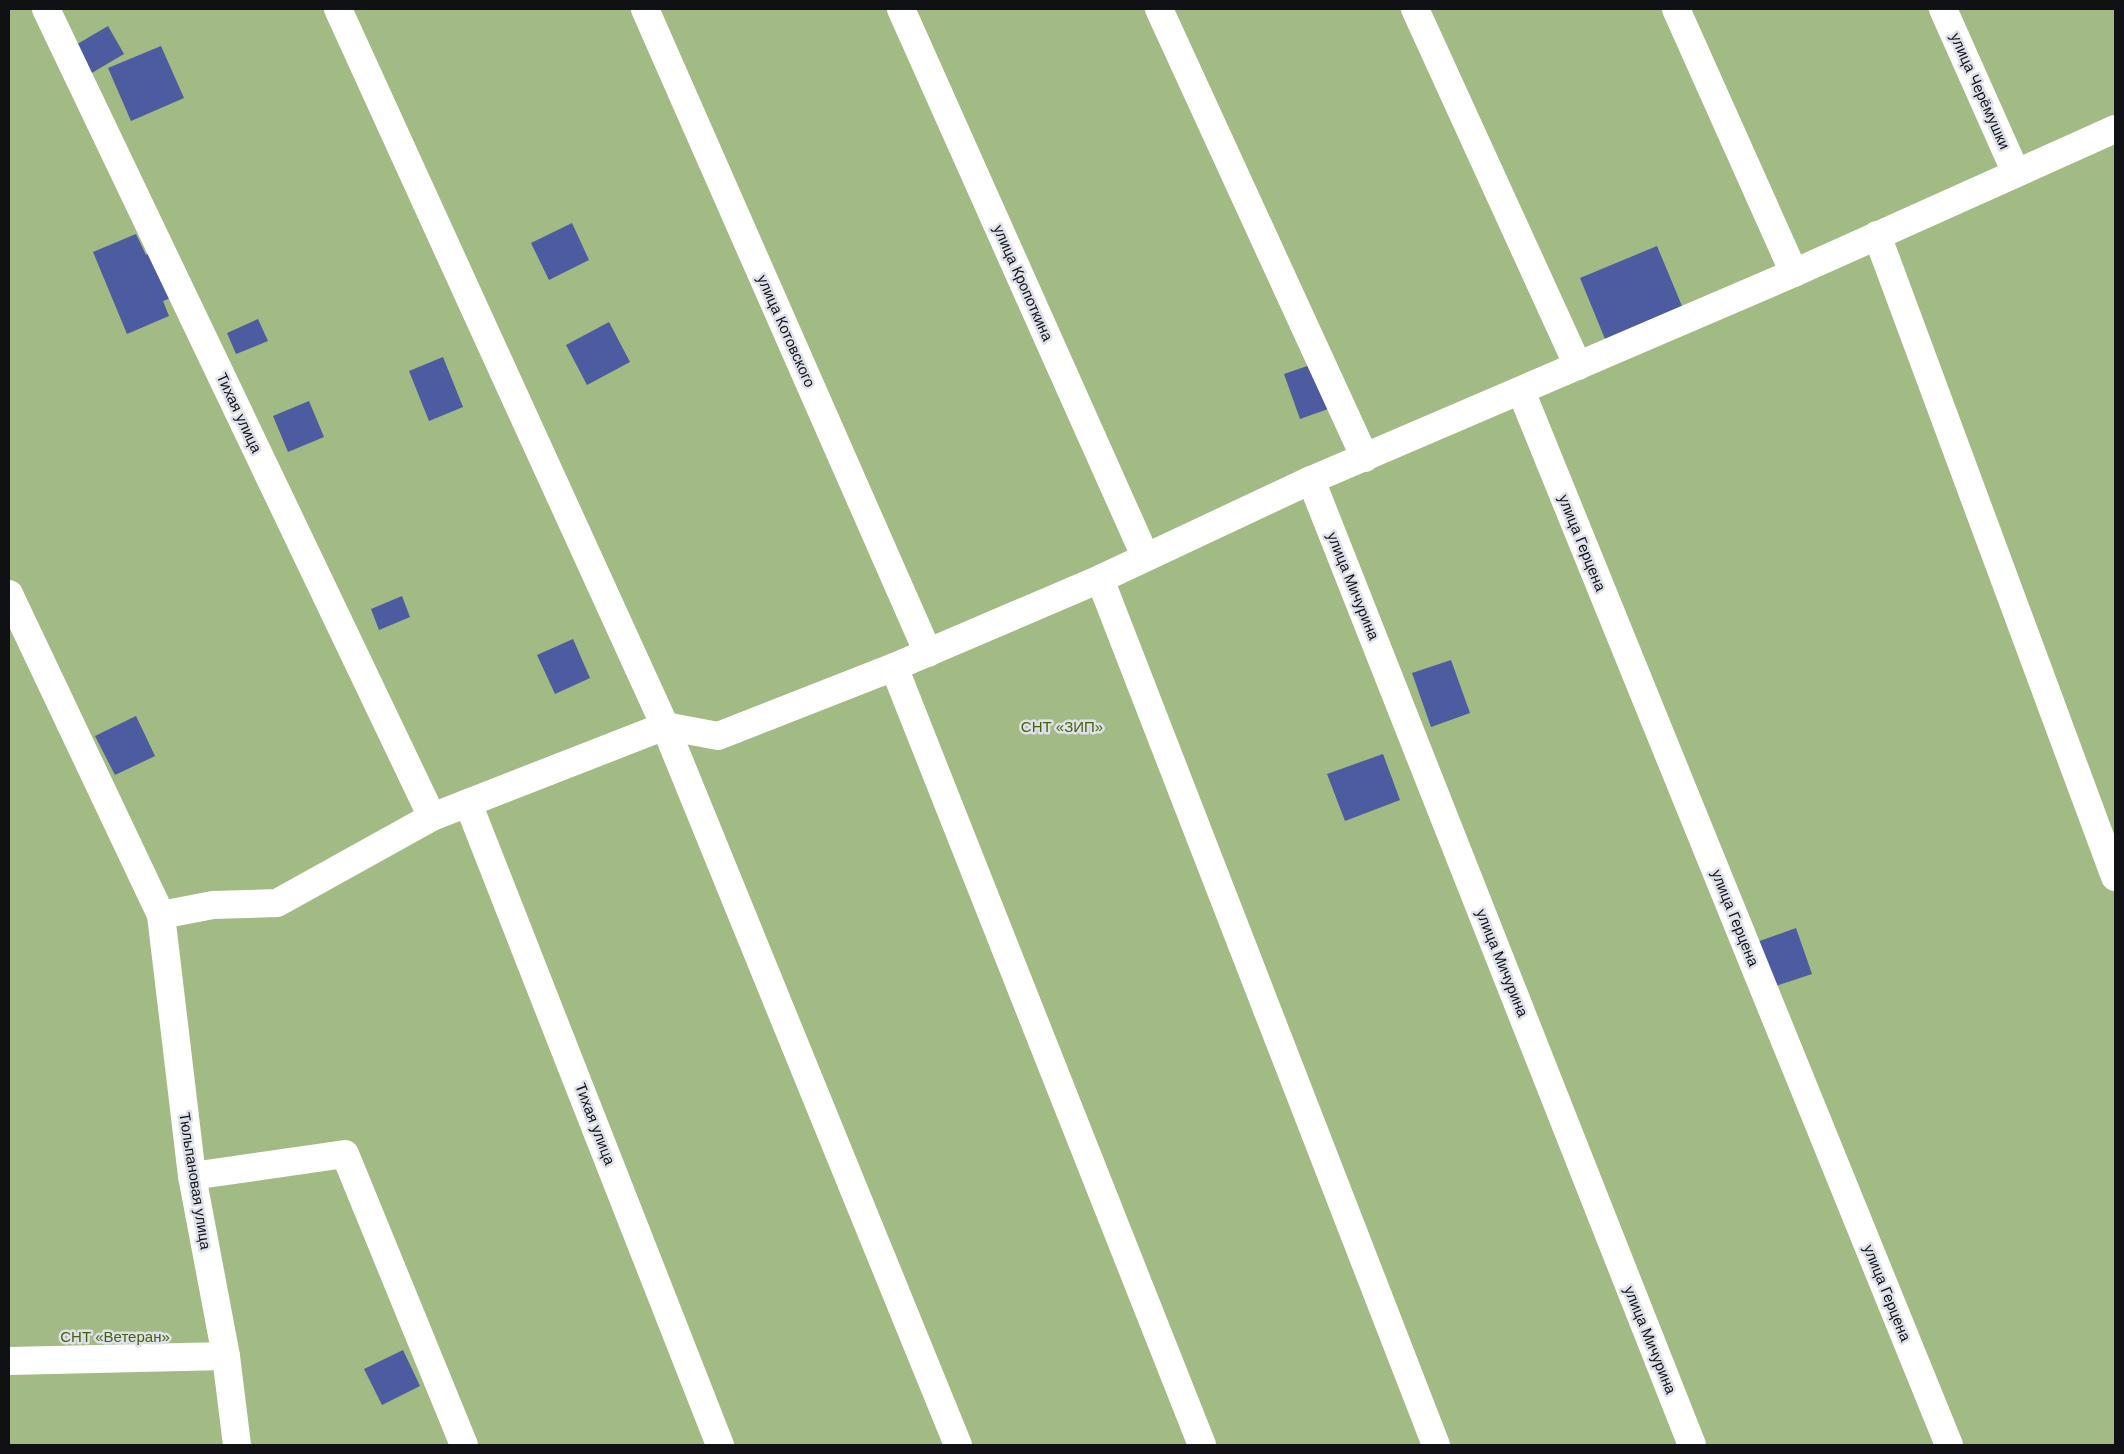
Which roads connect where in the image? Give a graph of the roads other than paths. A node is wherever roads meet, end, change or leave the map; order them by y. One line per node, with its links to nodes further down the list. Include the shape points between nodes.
1 (46, 9): 24 (street, Тихая улица)
2 (338, 9): 22 (street)
3 (645, 9): 20 (street, улица Котовского)
4 (901, 9): 17 (street, улица Кропоткина)
5 (1159, 9): 15 (street)
6 (1415, 9): 13 (street)
7 (1676, 9): 12 (street)
8 (1943, 9): 10 (street, улица Черёмушки)
9 (2115, 129): 10 (street)
10 (2016, 173): 11 (street)
11 (1877, 235): 12 (street); 25 (street)
12 (1794, 273): 13 (street)
13 (1578, 366): 14 (street)
14 (1521, 391): 15 (street); 37 (street, улица Герцена)
15 (1365, 458): 16 (street)
16 (1312, 480): 17 (street); 36 (street, улица Мичурина)
17 (1145, 556): 18 (street)
18 (1100, 578): 20 (street); 35 (street)
19 (9, 594): 26 (street, Тюльпановая улица)
20 (928, 653): 21 (street)
21 (894, 667): 22 (street, via 718,736); 34 (street)
22 (665, 726): 23 (street); 33 (street)
23 (468, 803): 24 (street); 32 (street, Тихая улица)
24 (432, 817): 26 (street, via 277,903 213,905)
25 (2115, 877)
26 (161, 915): 27 (street, Тюльпановая улица)
27 (192, 1176): 28 (street, Тюльпановая улица); 31 (street, via 344,1154)
28 (226, 1356): 29 (street); 30 (street, Тюльпановая улица)
29 (9, 1361)
30 (238, 1445)
31 (464, 1445)
32 (720, 1445)
33 (958, 1445)
34 (1202, 1445)
35 (1436, 1445)
36 (1692, 1445)
37 (1949, 1445)

